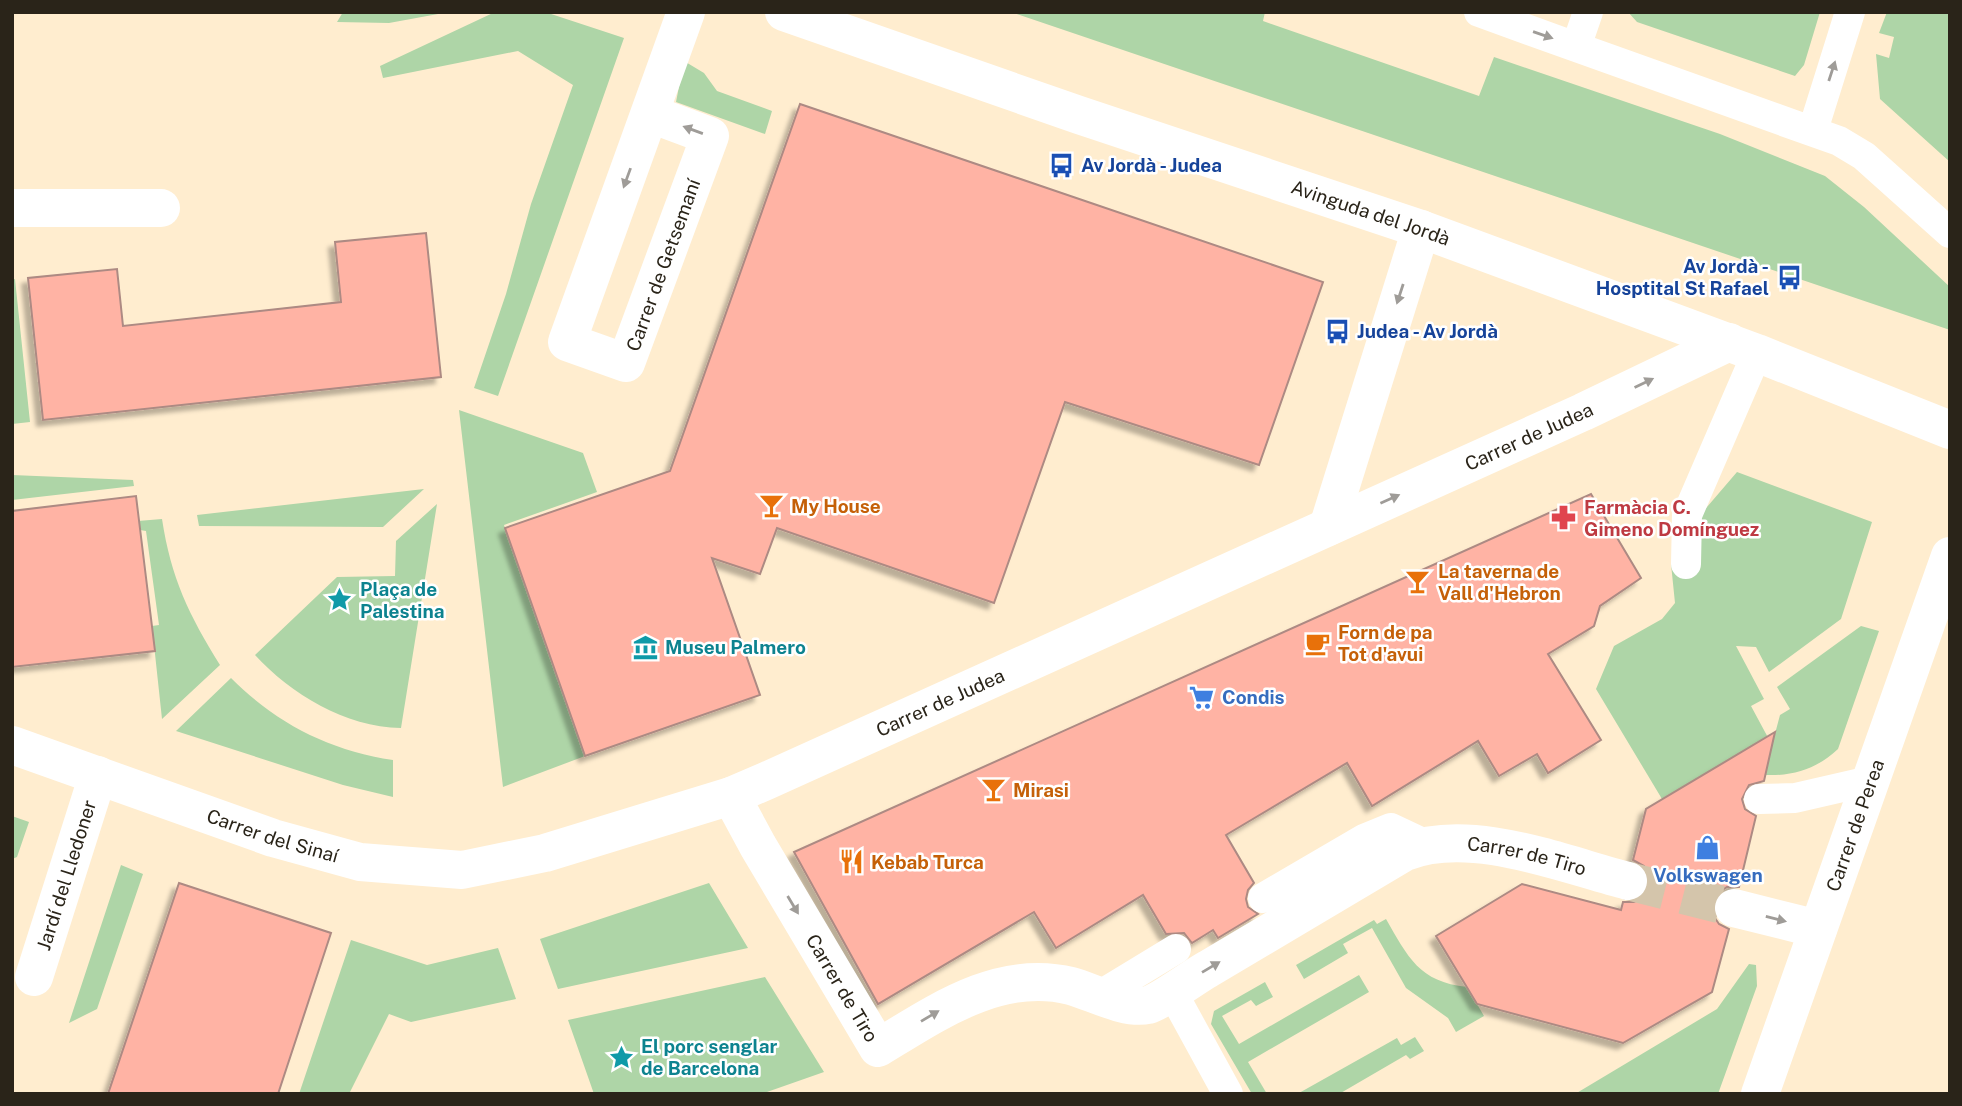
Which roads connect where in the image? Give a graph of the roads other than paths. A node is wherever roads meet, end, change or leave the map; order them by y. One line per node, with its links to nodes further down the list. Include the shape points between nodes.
1 (686, 12): 7 (street, Carrer de Getsemaní)
2 (784, 12): 11 (street, Avinguda del Jordà)
3 (1479, 12): 6 (lane, one-way to 6)
4 (1588, 12): 6 (lane)
5 (1850, 12): 8 (lane, one-way to 5)
6 (1576, 47): 8 (lane)
7 (650, 114): 7 (street, Carrer de Getsemaní, one-way to 7, via 567,342 626,363 710,136)
8 (1813, 130): 12 (lane, via 1864,156)
9 (12, 208): 10 (street)
10 (162, 208)
11 (1421, 229): 13 (street, Avinguda del Jordà); 15 (street, one-way to 15)
12 (1950, 233)
13 (1743, 348): 14 (street, Avinguda del Jordà); 15 (street, Carrer de Judea, one-way to 13); 17 (lane, via 1687,515)
14 (1950, 430)
15 (1328, 527): 21 (street, Carrer de Judea)
16 (1950, 556): 20 (street, Carrer de Perea)
17 (1686, 564)
18 (12, 745): 19 (street, Carrer del Sinaí)
19 (97, 775): 24 (street, Carrer del Sinaí, via 274,838 360,862 462,870); 30 (street, Jardí del Lledoner)
20 (1869, 781): 22 (lane, via 1795,799); 28 (street, Carrer de Perea)
21 (731, 796): 24 (street, Carrer de Judea); 32 (street, Carrer de Tiro, one-way to 32, via 878,1048 979,992 1042,983 1071,986)
22 (1759, 799)
23 (1425, 844): 25 (street, Carrer de Tiro, via 1480,843); 26 (lane, Carrer de Tiro, via 1391,828); 31 (street, Carrer de Tiro, one-way to 23)
24 (545, 853)
25 (1628, 881)
26 (1263, 898)
27 (1734, 908): 28 (street, one-way to 28)
28 (1818, 929): 34 (street, Carrer de Perea)
29 (1175, 949): 32 (lane)
30 (34, 977)
31 (1171, 990): 32 (street, Carrer de Tiro, via 1148,1005); 33 (lane)
32 (1097, 997)
33 (1228, 1094)
34 (1759, 1094)

